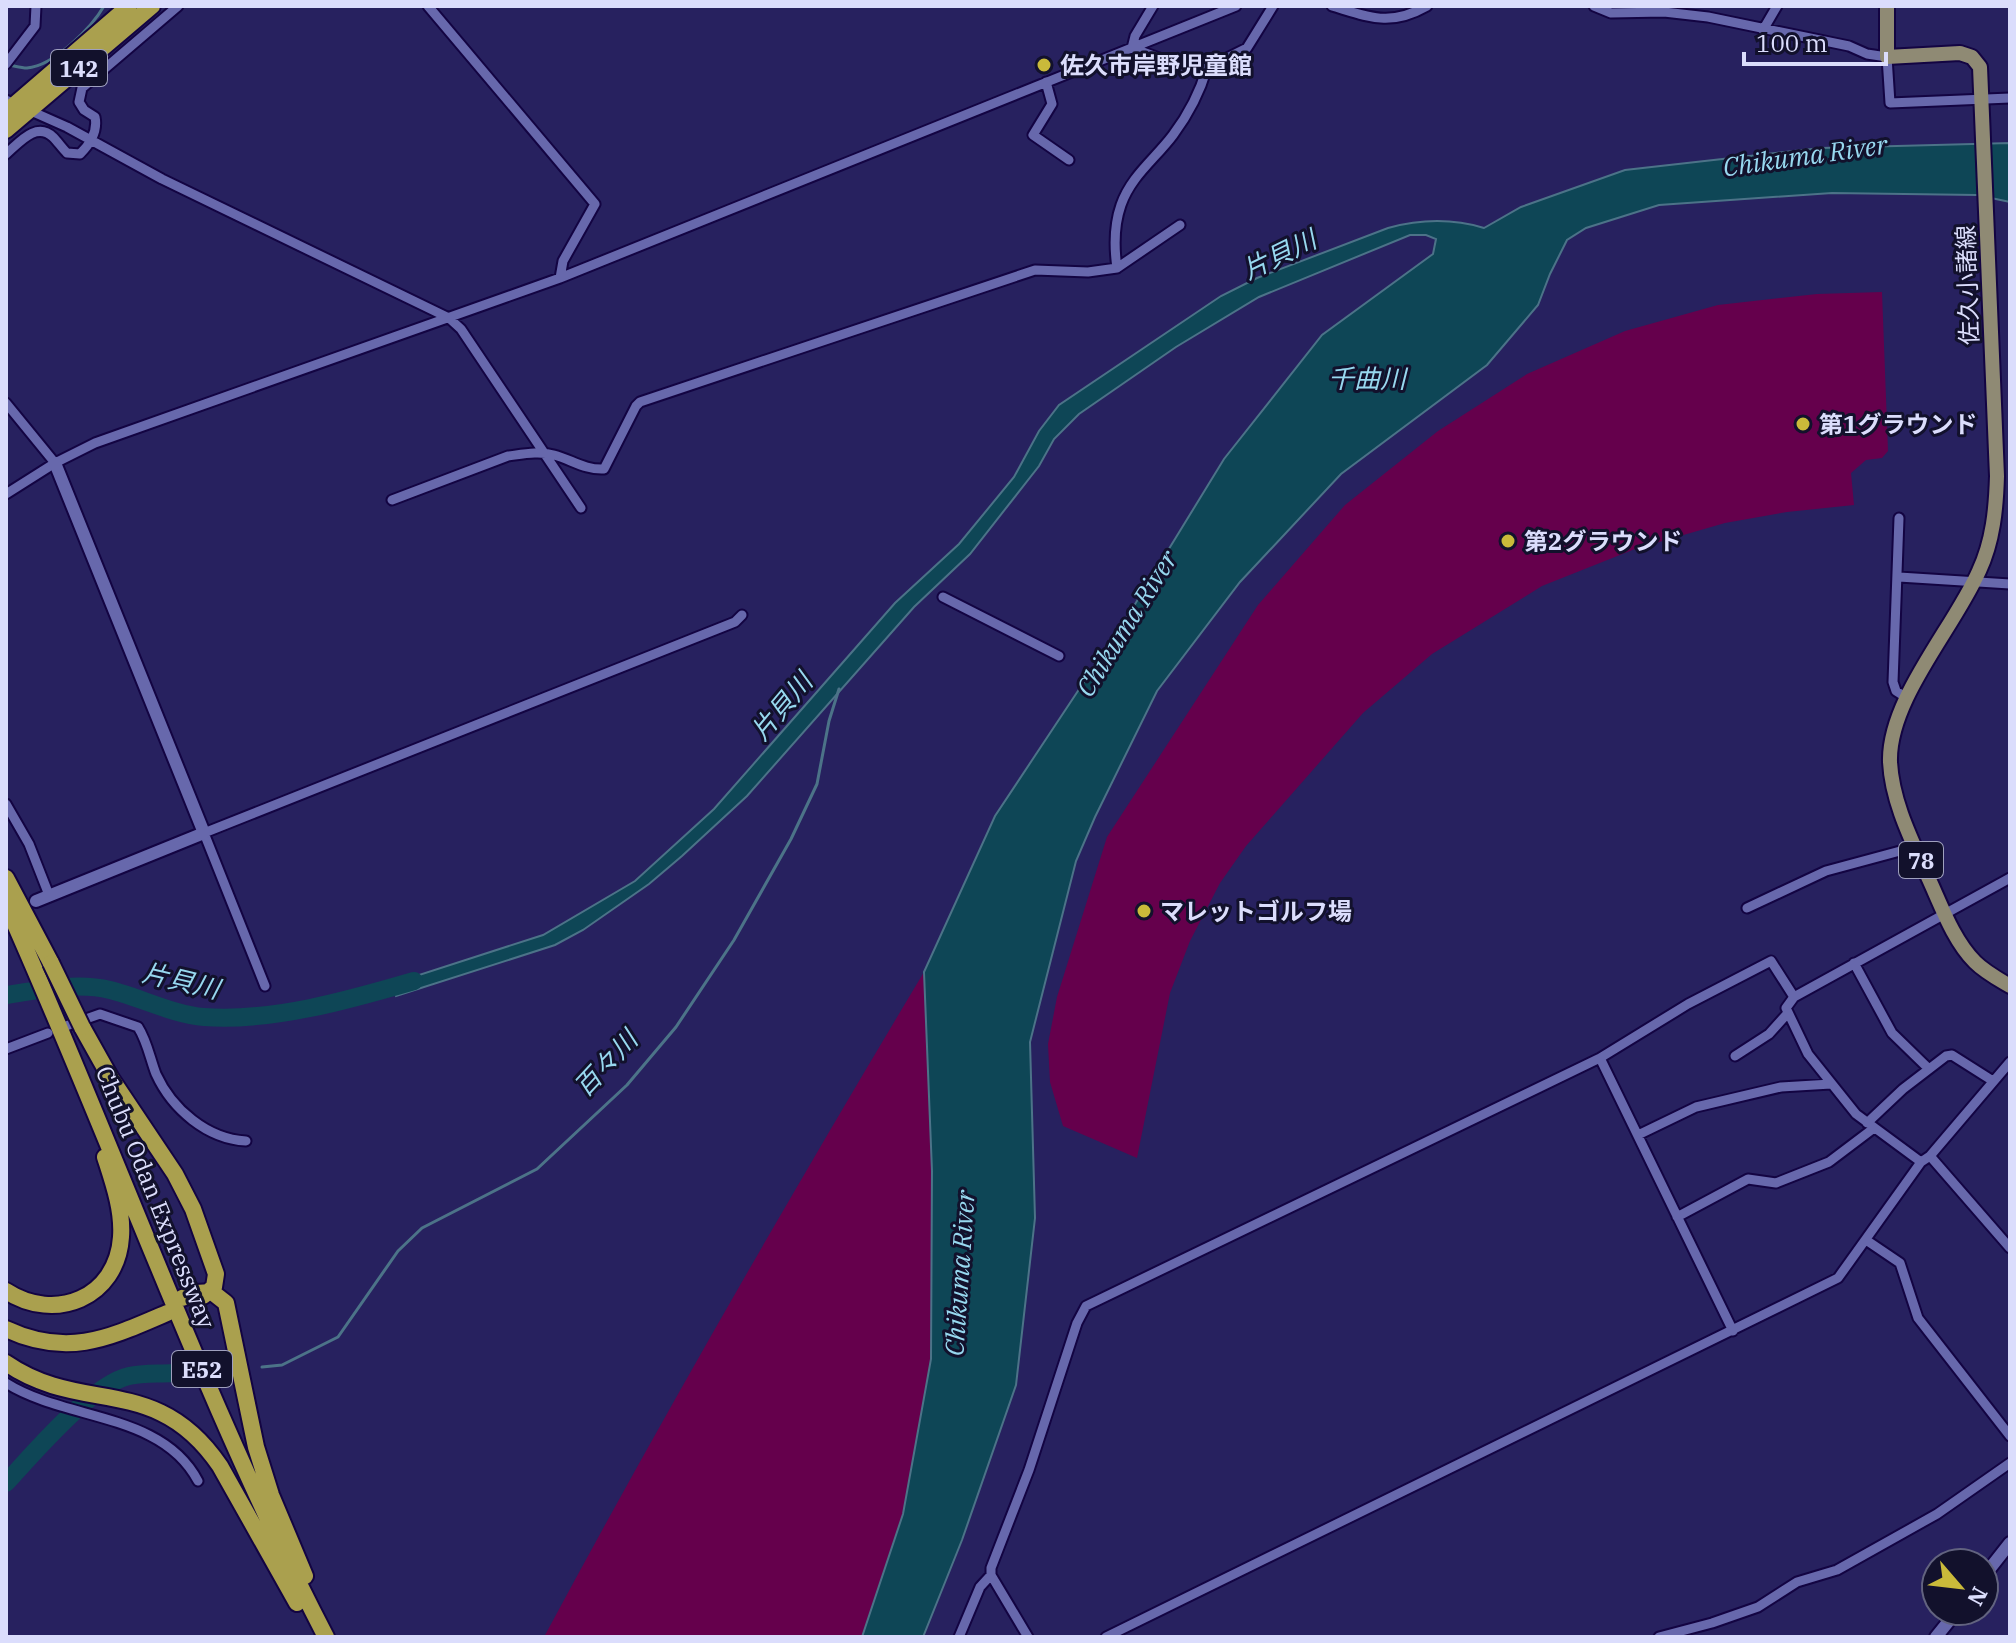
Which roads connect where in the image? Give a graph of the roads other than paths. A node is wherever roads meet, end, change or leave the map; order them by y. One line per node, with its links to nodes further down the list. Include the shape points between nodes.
1 (36, 6): 17 (street, via 35,26)
2 (129, 6): 22 (highway, 142)
3 (152, 6): 22 (highway, 142)
4 (178, 6): 24 (street, via 82,88 80,106 97,121)
5 (428, 6): 29 (street, via 595,204 563,261)
6 (1153, 6): 15 (street)
7 (1235, 6): 15 (street)
8 (1273, 6): 18 (street, via 1247,48)
9 (1332, 6): 10 (street, via 1385,20)
10 (1427, 6)
11 (1594, 6): 14 (street, via 1611,13 1708,17)
12 (1777, 6): 14 (street)
13 (1887, 6): 16 (main road)
14 (1763, 30): 16 (street)
15 (1132, 48): 18 (street, via 1184,67); 19 (street)
16 (1887, 57): 21 (main road, 78, via 1965,54 1980,67); 21 (street, via 1890,103)
17 (6, 64)
18 (1207, 68): 28 (street, via 1189,111 1143,167 1121,204)
19 (1046, 82): 26 (street, via 1052,104 1033,135); 29 (street)
20 (2010, 98): 21 (street)
21 (1982, 103): 39 (main road, 佐久小諸線 / 78, via 1997,460 1993,524)
22 (14, 107): 23 (highway, 142); 24 (street)
23 (6, 130)
24 (91, 140): 25 (street, via 73,155 49,134 33,132); 30 (street)
25 (6, 154)
26 (1069, 160)
27 (1180, 225): 28 (street)
28 (1117, 268): 32 (street, via 1035,270 640,402 604,469 589,470)
29 (560, 278): 30 (street)
30 (449, 318): 32 (street); 33 (street, via 123,432)
31 (6, 403): 33 (street)
32 (541, 452): 35 (street, via 508,456); 36 (street)
33 (55, 463): 34 (street); 46 (street)
34 (6, 494)
35 (392, 500)
36 (581, 508)
37 (1899, 518): 38 (street)
38 (1899, 577): 39 (street); 44 (street, via 1893,682)
39 (1974, 581): 40 (street); 44 (main road, 78)
40 (2010, 584)
41 (943, 597): 43 (street)
42 (742, 615): 46 (street)
43 (1059, 656)
44 (1907, 698): 47 (main road, 78, via 1894,731 1890,762 1897,802)
45 (6, 804): 50 (street, via 36,858)
46 (204, 833): 50 (street); 56 (street)
47 (1915, 847): 53 (street, via 1826,871); 54 (main road, 78)
48 (6, 878): 60 (highway, bridge, via 51,963)
49 (2010, 878): 54 (street)
50 (49, 895): 51 (street)
51 (36, 901)
52 (6, 904): 60 (highway, Chubu Odan Expressway / E52)
53 (1747, 908)
54 (1944, 913): 55 (street); 57 (main road, 78, via 1969,956)
55 (1854, 963): 58 (street); 65 (street, via 1892,1033)
56 (265, 986)
57 (2010, 986)
58 (1794, 997): 59 (street); 63 (street, via 1771,961)
59 (1787, 1014): 62 (street, via 1769,1034); 67 (street)
60 (61, 1027): 61 (street); 70 (street, via 100,1014 138,1027 165,1091 183,1112 206,1129); 77 (highway, via 114,1186 118,1252 107,1276 84,1298 57,1306 33,1305); 78 (highway, via 110,1077 184,1190 216,1274); 89 (highway, Chubu Odan Expressway / E52, via 257,1499)
61 (6, 1049)
62 (1735, 1056)
63 (1600, 1058): 69 (street); 88 (street, via 1086,1306)
64 (2010, 1062): 66 (street)
65 (1929, 1069): 66 (street, via 1952,1055); 68 (street)
66 (1993, 1081): 71 (street)
67 (1831, 1084): 68 (street); 69 (street, via 1781,1087 1696,1107)
68 (1870, 1125): 71 (street); 72 (street, via 1829,1162 1776,1183 1748,1179)
69 (1638, 1135): 72 (street)
70 (246, 1141)
71 (1926, 1159): 74 (street); 75 (street)
72 (1677, 1217): 82 (street)
73 (2010, 1230): 74 (street)
74 (2001, 1238): 76 (street)
75 (1866, 1240): 82 (street, via 1838,1278); 85 (street, via 1900,1263 1918,1318)
76 (2010, 1248)
77 (6, 1291)
78 (208, 1292): 79 (highway); 89 (highway, via 226,1303 256,1447)
79 (184, 1302)
80 (6, 1318): 81 (highway, via 61,1337 166,1310 105,1339 69,1345 34,1341)
81 (6, 1329)
82 (1733, 1331): 92 (street)
83 (6, 1363): 89 (highway, via 37,1380 142,1404 189,1430 209,1450 290,1592)
84 (6, 1383): 87 (street, via 32,1398 146,1433 185,1461)
85 (2010, 1436)
86 (2010, 1463): 93 (street, via 1937,1514 1837,1570 1797,1582 1758,1607)
87 (198, 1481)
88 (991, 1575): 90 (street, via 980,1587); 91 (street)
89 (325, 1637)
90 (959, 1637)
91 (1028, 1637)
92 (1106, 1637)
93 (1659, 1637)

